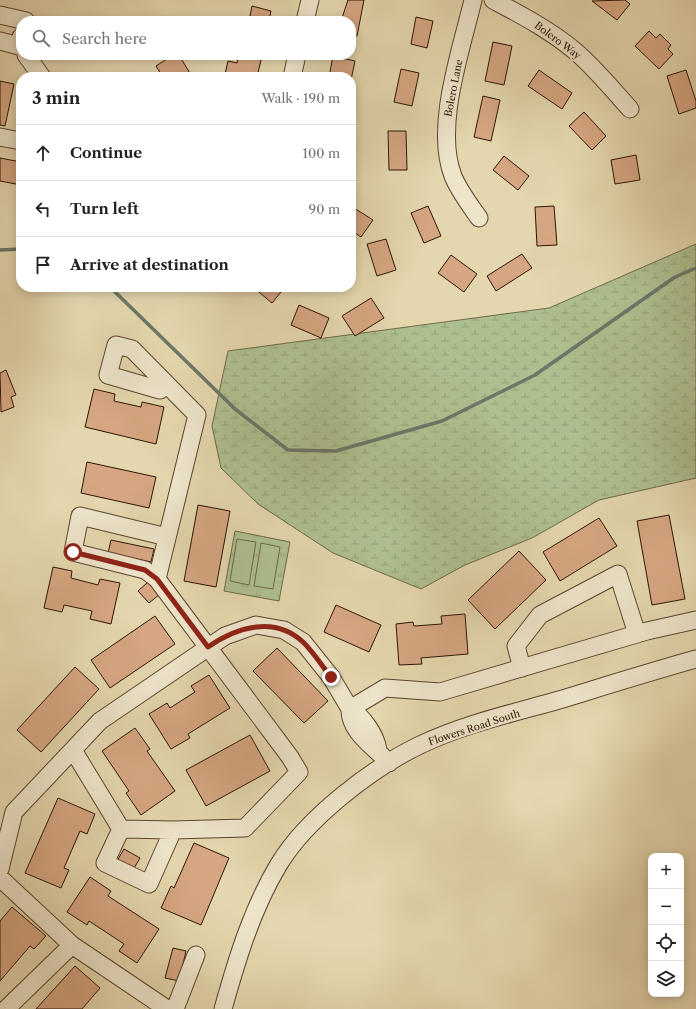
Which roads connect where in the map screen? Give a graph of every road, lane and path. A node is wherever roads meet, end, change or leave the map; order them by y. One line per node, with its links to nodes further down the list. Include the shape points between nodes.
1 (310, 0): 5 (street)
2 (473, 0): 16 (street, Bolero Lane, via 446,126 448,155 454,177)
3 (493, 0): 13 (street, Bolero Way, via 530,19 574,50)
4 (0, 15): 6 (street)
5 (306, 16)
6 (16, 19)
7 (0, 41): 8 (street)
8 (16, 45)
9 (31, 60): 11 (street)
10 (296, 60): 12 (street)
11 (39, 72)
12 (293, 72)
13 (630, 109)
14 (0, 137): 15 (street)
15 (16, 141)
16 (479, 218)
17 (163, 380): 18 (street, via 196,415)
18 (167, 537): 19 (street); 19 (street, via 80,516 73,552 145,570)
19 (157, 579): 22 (street)
20 (696, 620): 21 (street)
21 (636, 634): 24 (street); 24 (street, via 618,574 540,615 516,646)
22 (208, 647): 25 (street, via 225,636 256,626 284,630 304,642); 26 (street, via 100,721); 29 (street, via 299,772 245,828)
23 (696, 659): 27 (street, Flowers Road South, via 464,728 420,745)
24 (522, 668): 25 (street, via 440,692 385,688)
25 (356, 706): 27 (street, via 380,734 377,746)
26 (73, 750): 28 (street); 30 (street, via 14,812)
27 (389, 763): 37 (street, Flowers Road South, via 332,804 279,863 250,923)
28 (121, 830): 29 (street); 29 (street, via 105,862 149,884)
29 (173, 830)
30 (0, 869)
31 (0, 878): 32 (street)
32 (72, 945): 34 (street); 35 (street)
33 (196, 955): 36 (street)
34 (6, 1009)
35 (167, 1009)
36 (175, 1009)
37 (223, 1009)

